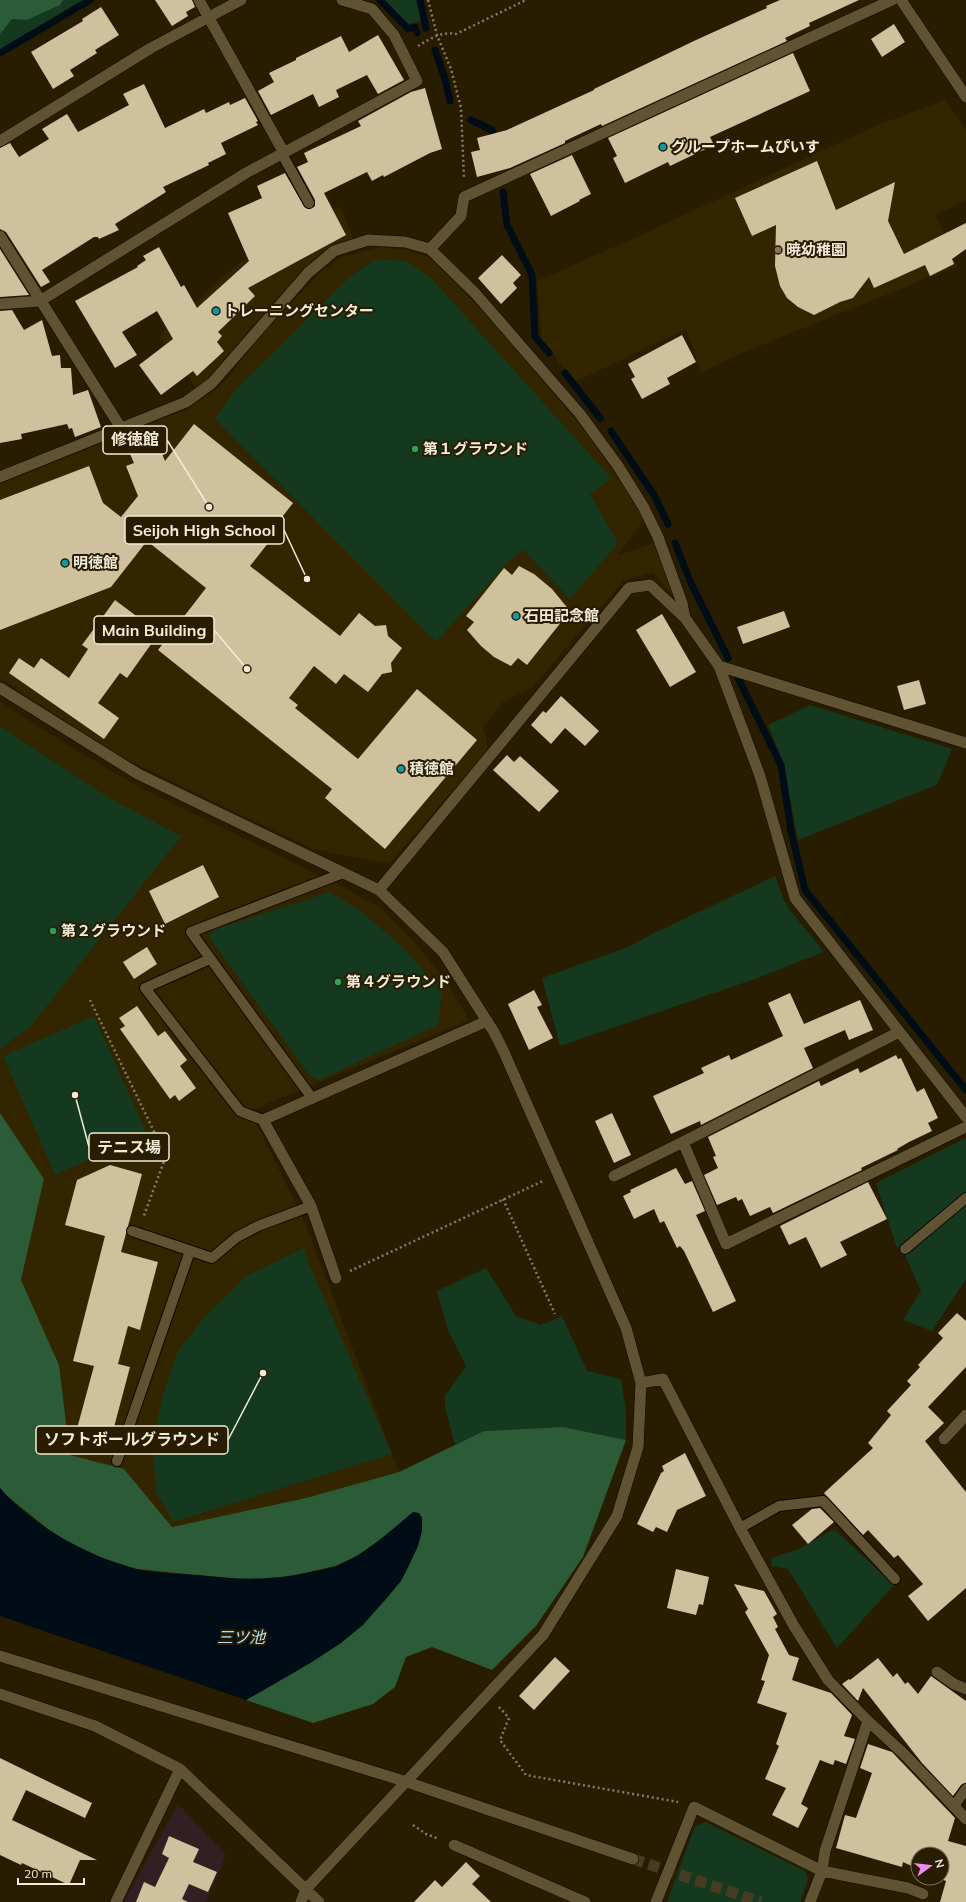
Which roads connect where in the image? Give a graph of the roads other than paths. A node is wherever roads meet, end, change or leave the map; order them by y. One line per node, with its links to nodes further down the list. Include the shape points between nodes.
1 (199, 0): 6 (street)
2 (241, 0): 6 (street)
3 (342, 0): 9 (street, via 372,9 394,35 417,81)
4 (892, 0): 12 (street, via 464,197 461,216)
5 (901, 0): 7 (street)
6 (209, 17): 8 (street, via 151,48); 9 (street)
7 (966, 97)
8 (0, 141)
9 (283, 153): 10 (lane); 13 (street)
10 (309, 203)
11 (0, 236): 13 (street)
12 (430, 249): 15 (street, via 405,242 368,240 334,251 308,273 212,383 186,402); 17 (street, via 474,293 566,398 618,466 644,508 658,537)
13 (40, 301): 14 (street); 15 (street)
14 (0, 304)
15 (121, 428): 16 (street)
16 (0, 477)
17 (685, 618): 18 (street); 22 (street, via 650,585 629,588)
18 (719, 666): 20 (street); 25 (street, via 760,776 795,898)
19 (0, 688): 21 (street, via 138,774)
20 (966, 743)
21 (343, 873): 22 (street); 23 (lane, via 191,932)
22 (379, 890): 24 (street, via 443,952)
23 (210, 959): 26 (lane); 28 (lane, via 145,988 240,1111)
24 (487, 1021): 26 (street); 38 (street, via 503,1050 626,1328)
25 (899, 1032): 27 (street); 30 (street)
26 (312, 1098): 28 (street)
27 (966, 1117)
28 (263, 1120): 33 (street)
29 (966, 1127): 30 (street, via 726,1244)
30 (683, 1142): 31 (street)
31 (614, 1176)
32 (966, 1198): 35 (lane)
33 (311, 1206): 36 (lane, via 258,1226 212,1258); 37 (street)
34 (135, 1232): 36 (lane)
35 (905, 1249)
36 (190, 1250): 41 (lane)
37 (336, 1278)
38 (641, 1383): 42 (street, via 663,1379); 50 (street, via 638,1447 617,1516 543,1635)
39 (966, 1415): 40 (street)
40 (944, 1439)
41 (117, 1461)
42 (740, 1528): 43 (lane, via 779,1506 823,1501); 48 (street, via 794,1626 828,1680)
43 (895, 1579)
44 (0, 1656): 50 (street)
45 (937, 1672): 46 (street)
46 (966, 1689)
47 (0, 1694): 49 (street, via 95,1726)
48 (868, 1721): 52 (street); 56 (street, via 825,1851)
49 (180, 1770): 57 (street); 59 (street)
50 (407, 1782): 55 (street); 57 (street)
51 (966, 1788): 52 (lane)
52 (954, 1806): 53 (street)
53 (966, 1819)
54 (454, 1845): 62 (street)
55 (633, 1859)
56 (822, 1870): 58 (street, via 908,1888); 63 (street, via 694,1807); 64 (street)
57 (306, 1889): 60 (street); 61 (street)
58 (923, 1894)
59 (116, 1902)
60 (301, 1902)
61 (319, 1902)
62 (585, 1902)
63 (656, 1902)
64 (810, 1902)

